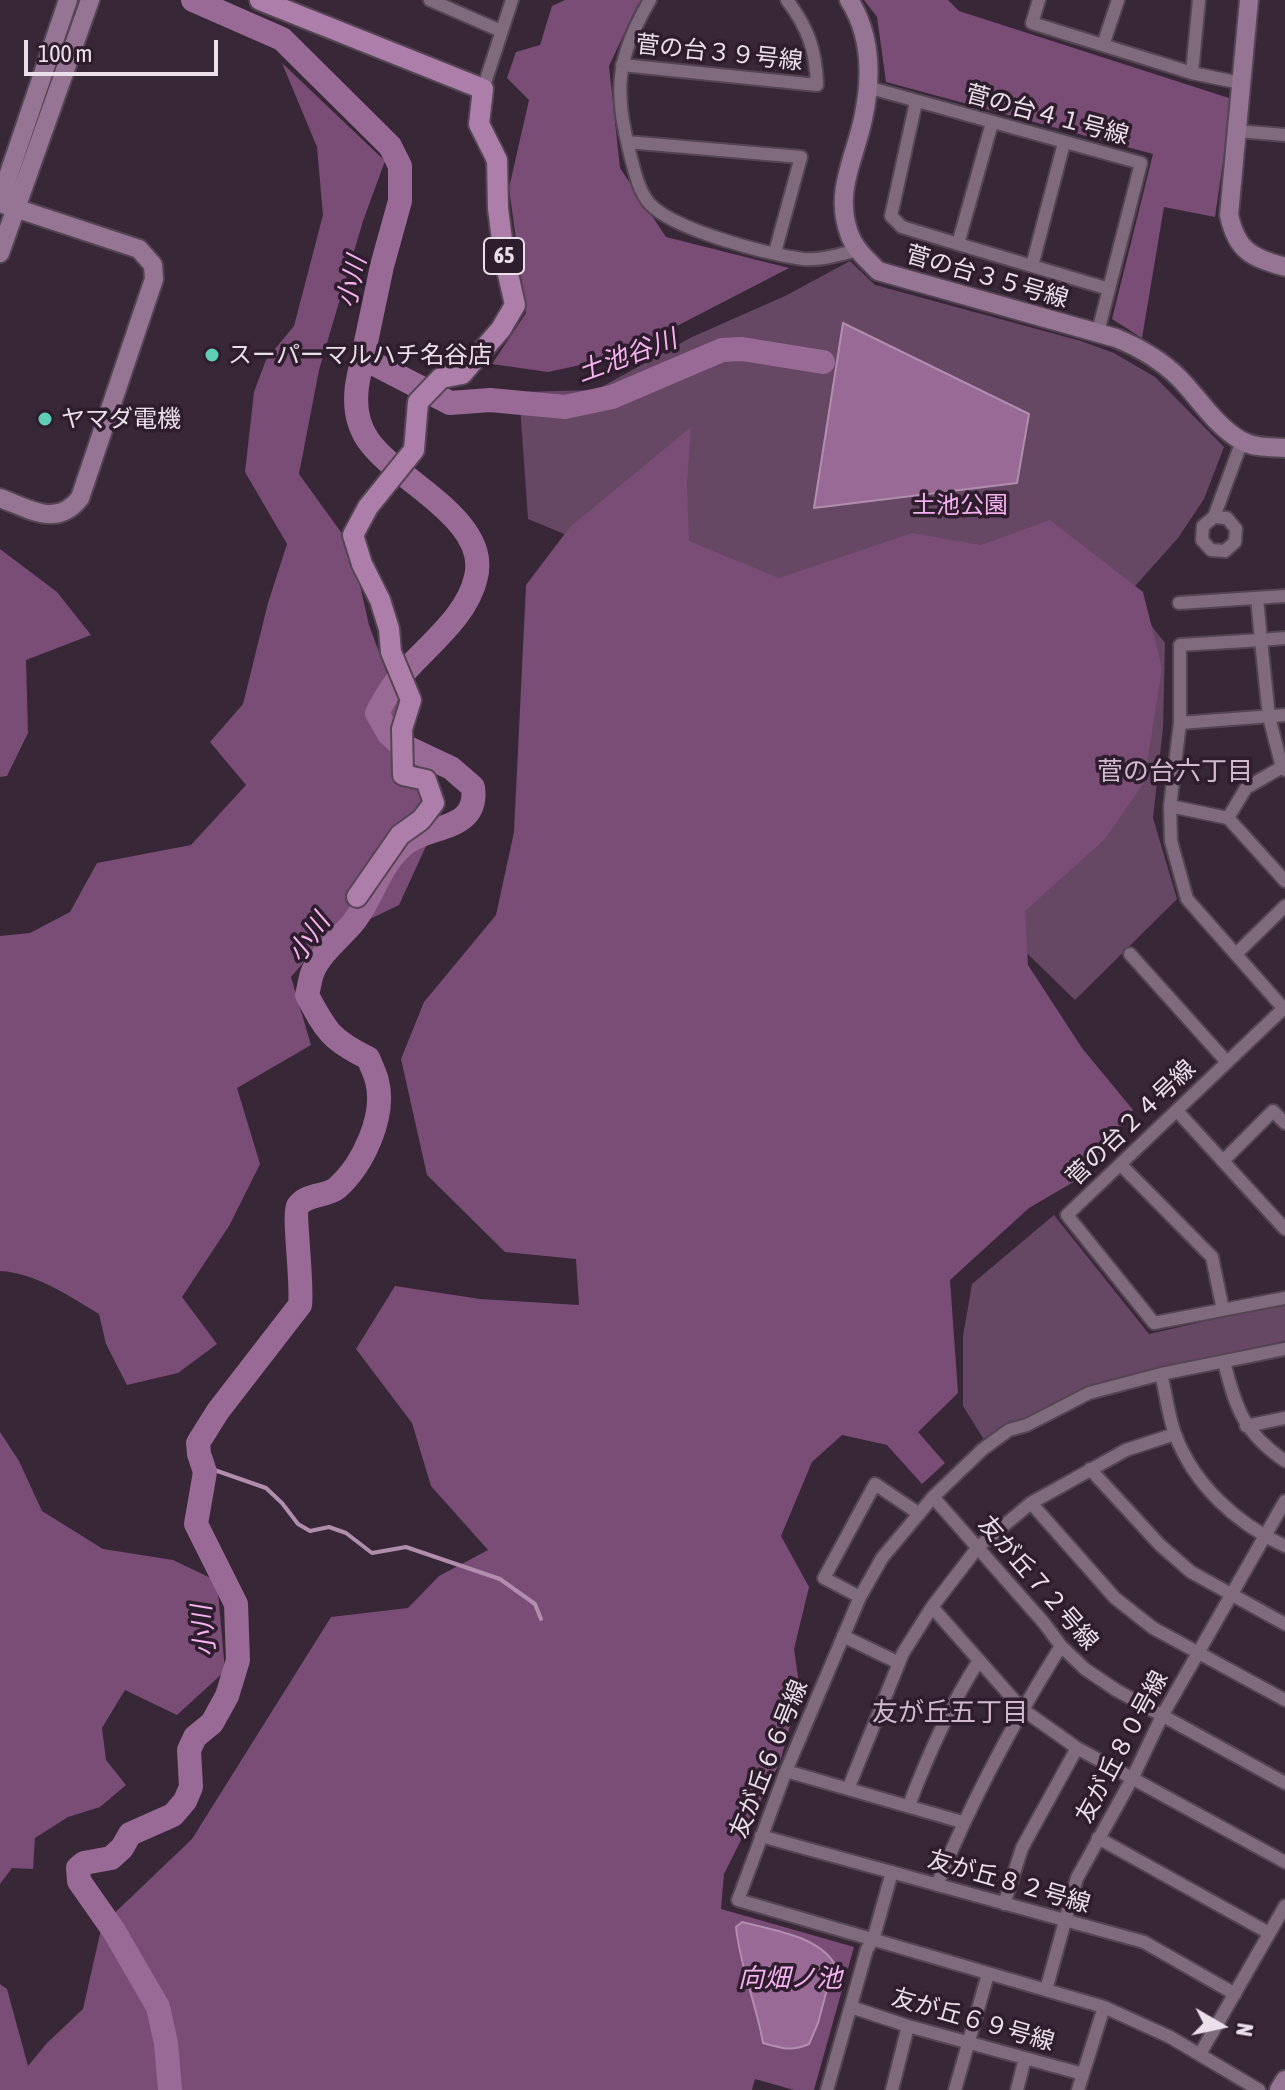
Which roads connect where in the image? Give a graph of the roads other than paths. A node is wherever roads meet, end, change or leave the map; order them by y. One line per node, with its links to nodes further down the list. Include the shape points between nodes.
1 (68, 0): 28 (street)
2 (90, 0): 28 (street)
3 (260, 0): 20 (main road)
4 (512, 0): 14 (street)
5 (650, 0): 16 (street)
6 (777, 0): 7 (street)
7 (788, 0): 16 (street, 菅の台３９号線, via 816,55 817,85)
8 (849, 0): 19 (street, via 861,18 867,43)
9 (1039, 0): 15 (street, via 1032,23)
10 (1118, 0): 15 (street)
11 (1199, 0): 17 (street)
12 (1249, 0): 18 (street)
13 (435, 1): 14 (street)
14 (501, 31): 20 (street)
15 (1103, 45): 17 (street)
16 (622, 65): 26 (street, via 618,86)
17 (1192, 73): 18 (street)
18 (1241, 83): 24 (street)
19 (867, 87): 21 (street, 菅の台４１号線); 30 (street, via 843,192 845,218)
20 (483, 89): 53 (main road, 65, via 479,124 497,160 498,208 515,305 462,374 441,378 418,402 414,450 368,507 353,535 411,700 402,746 403,775 426,780 434,803 400,835)
21 (916, 102): 22 (street, 菅の台４１号線); 29 (street, via 891,216 902,227)
22 (992, 123): 27 (street, 菅の台４１号線); 29 (street)
23 (1285, 123): 25 (street)
24 (1237, 131): 25 (street); 34 (street, via 1229,215 1233,233 1254,258)
25 (1284, 135)
26 (627, 142): 31 (street, via 638,183 649,203 669,219); 31 (street, via 801,157)
27 (1064, 143): 33 (street); 35 (street, 菅の台４１号線, via 1141,163)
28 (5, 204): 32 (street); 39 (street, via 139,249 153,265 154,279 80,498 61,515)
29 (958, 244): 33 (street)
30 (858, 250): 31 (street, via 806,260); 36 (street, 菅の台３５号線, via 878,271)
31 (775, 252)
32 (0, 253)
33 (1032, 266): 35 (street)
34 (1285, 267)
35 (1109, 289): 36 (street, 菅の台４１号線)
36 (1098, 332): 37 (street, 菅の台３５号線, via 1147,354 1178,377)
37 (1242, 441): 38 (street); 40 (street)
38 (1285, 448)
39 (0, 498)
40 (1214, 517)
41 (1285, 596): 42 (street)
42 (1257, 598): 43 (street); 45 (street)
43 (1179, 603)
44 (1285, 638): 45 (street)
45 (1261, 640): 47 (street); 48 (street, via 1180,645)
46 (1285, 715): 47 (street)
47 (1269, 717): 48 (street); 49 (street)
48 (1180, 723): 50 (street)
49 (1283, 769): 51 (street, via 1246,788)
50 (1170, 806): 51 (street); 56 (street, via 1171,841 1187,899)
51 (1228, 818): 52 (street)
52 (1285, 881)
53 (357, 897)
54 (1285, 906): 56 (street)
55 (1130, 954): 58 (street)
56 (1236, 954): 57 (street)
57 (1285, 1009): 58 (street, 菅の台２４号線)
58 (1226, 1061): 59 (street, 菅の台２４号線)
59 (1178, 1112): 61 (street); 62 (street, 菅の台２４号線)
60 (1285, 1123): 61 (street, via 1273,1111)
61 (1223, 1161): 63 (street)
62 (1121, 1165): 65 (street, via 1212,1257); 65 (street, 菅の台２４号線, via 1067,1215 1154,1323)
63 (1285, 1229)
64 (1285, 1298): 65 (street, 菅の台２４号線)
65 (1223, 1310)
66 (1285, 1349): 67 (street, 友が丘６６号線)
67 (1224, 1362): 68 (street, 友が丘６６号線); 70 (street)
68 (1161, 1374): 71 (street); 74 (street, 友が丘６６号線, via 1089,1393 1009,1430)
69 (1285, 1418): 70 (street)
70 (1246, 1426): 72 (street)
71 (1175, 1434): 73 (street); 78 (street, via 1199,1478 1230,1512)
72 (1285, 1461)
73 (1090, 1469): 76 (street); 81 (street, via 1160,1545 1191,1572)
74 (933, 1497): 77 (street, 友が丘６６号線); 80 (street, 友が丘７２号線)
75 (1285, 1501): 78 (street, 友が丘８０号線)
76 (1031, 1503): 80 (street); 87 (street, via 1115,1598)
77 (918, 1513): 82 (street, 友が丘６６号線, via 882,1558); 82 (street, via 875,1484 824,1578)
78 (1264, 1537): 79 (street); 81 (street, 友が丘８０号線)
79 (1285, 1546)
80 (978, 1547): 83 (street); 86 (street, 友が丘７２号線)
81 (1232, 1594): 84 (street); 87 (street, 友が丘８０号線)
82 (860, 1597): 85 (street, 友が丘６６号線)
83 (932, 1607): 88 (street); 89 (street)
84 (1285, 1624)
85 (843, 1636): 89 (street); 94 (street, 友が丘６６号線)
86 (1061, 1646): 91 (street); 92 (street, 友が丘７２号線, via 1085,1669)
87 (1198, 1654): 90 (street); 92 (street, 友が丘８０号線)
88 (978, 1662): 91 (street); 98 (street, via 932,1745)
89 (899, 1663): 97 (street)
90 (1285, 1700)
91 (1022, 1709): 93 (street); 99 (street)
92 (1162, 1716): 95 (street, 友が丘８０号線); 96 (street, 友が丘７２号線)
93 (1077, 1748): 95 (street); 105 (street, via 1022,1848)
94 (786, 1771): 97 (street); 100 (street, 友が丘６６号線)
95 (1133, 1777): 101 (street, 友が丘８０号線); 102 (street)
96 (1285, 1783)
97 (848, 1789): 98 (street)
98 (909, 1805): 99 (street)
99 (962, 1822): 104 (street)
100 (761, 1836): 103 (street, 友が丘８２号線); 109 (street, 友が丘６６号線, via 738,1900)
101 (1098, 1838): 107 (street, 友が丘８０号線); 108 (street)
102 (1285, 1862)
103 (892, 1872): 104 (street, 友が丘８２号線); 109 (street)
104 (937, 1885): 105 (street, 友が丘８２号線)
105 (1004, 1904): 107 (street, 友が丘８２号線)
106 (1285, 1906): 108 (street)
107 (1063, 1922): 111 (street, 友が丘８０号線); 112 (street, 友が丘８２号線, via 1144,1942)
108 (1269, 1933): 112 (street)
109 (873, 1940): 110 (street, 友が丘６６号線); 113 (street)
110 (988, 1974): 111 (street, 友が丘６６号線); 116 (street)
111 (1046, 1990): 114 (street, 友が丘６６号線)
112 (1235, 1994): 117 (street)
113 (851, 2007): 115 (street, 友が丘６９号線); 121 (street)
114 (1104, 2007): 117 (street, 友が丘６６号線); 119 (street)
115 (908, 2026): 116 (street, 友が丘６９号線); 122 (street)
116 (968, 2041): 118 (street, 友が丘６９号線); 123 (street)
117 (1200, 2054): 126 (street, 友が丘６６号線)
118 (1025, 2058): 119 (street, 友が丘６９号線); 124 (street)
119 (1083, 2074): 125 (street)
120 (1285, 2080): 127 (street)
121 (827, 2090)
122 (892, 2090)
123 (955, 2090)
124 (1017, 2090)
125 (1078, 2090)
126 (1259, 2090)
127 (1279, 2090)

